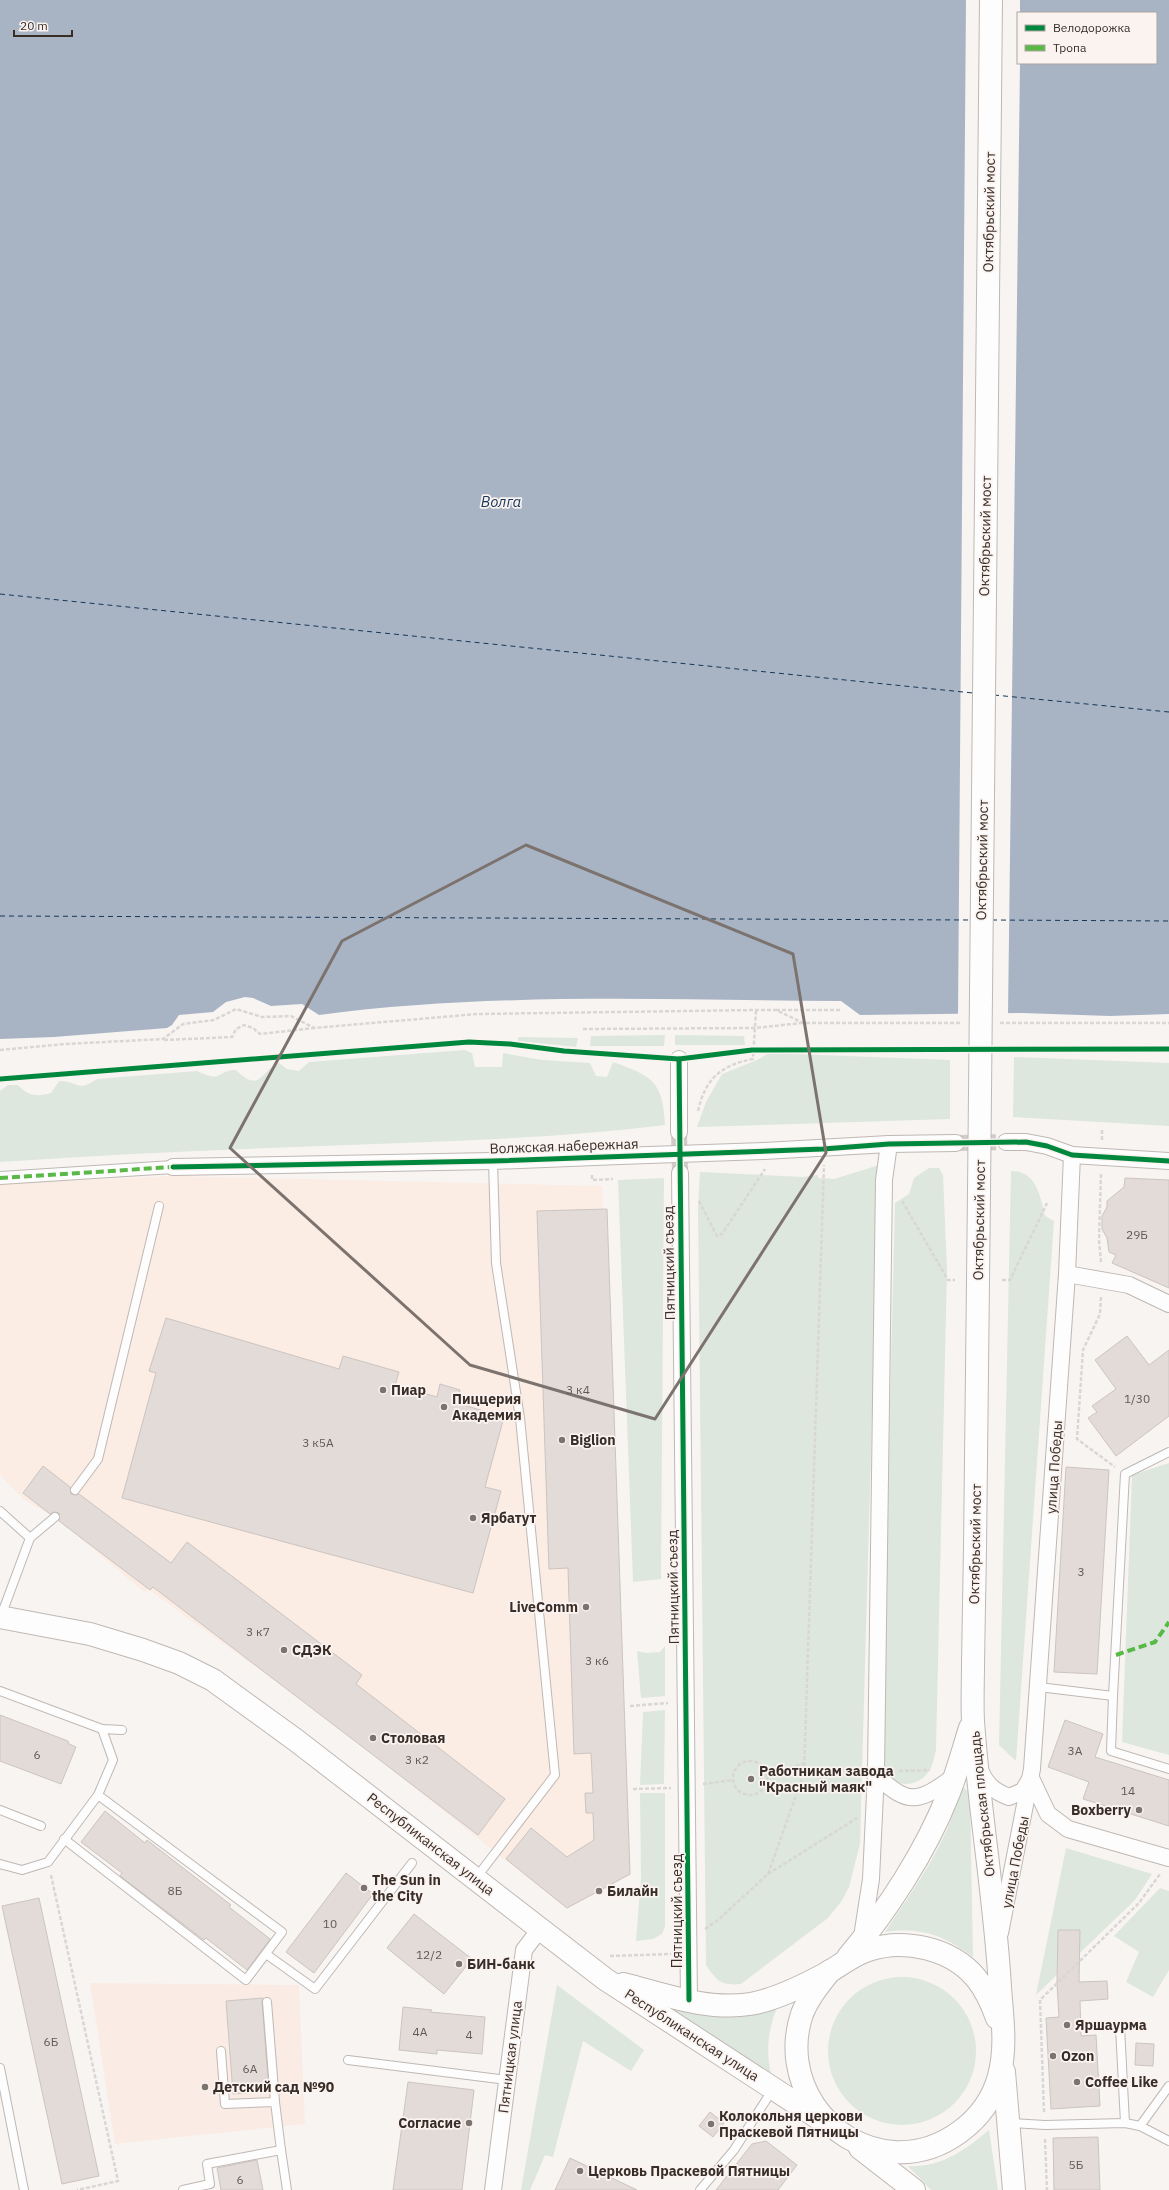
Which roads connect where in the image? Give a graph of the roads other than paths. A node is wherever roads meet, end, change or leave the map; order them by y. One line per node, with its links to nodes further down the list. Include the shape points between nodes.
1 (991, 0): 25 (main road, Октябрьский мост, bridge)
2 (679, 1059): 3 (street)
3 (679, 1132)
4 (1006, 1142): 7 (street, via 1047,1146)
5 (956, 1143): 6 (street, Волжская набережная)
6 (889, 1144): 8 (street, Волжская набережная, bridge, via 823,1149 766,1158 620,1156); 30 (street, via 884,1180)
7 (1072, 1155): 9 (street); 14 (street, улица Победы)
8 (492, 1161): 10 (street, Волжская набережная); 40 (lane, via 496,1264 520,1418 555,1775)
9 (1169, 1161)
10 (174, 1167): 12 (street, Волжская набережная)
11 (680, 1173): 47 (street, Пятницкий съезд)
12 (0, 1178)
13 (159, 1206): 17 (lane, via 98,1460)
14 (1067, 1274): 15 (street, via 1129,1285); 22 (street, улица Победы)
15 (1169, 1304)
16 (1169, 1452): 24 (lane, via 1125,1474)
17 (75, 1490)
18 (0, 1511): 20 (lane)
19 (55, 1517): 20 (lane)
20 (30, 1538): 21 (lane)
21 (0, 1617): 40 (main road, Республиканская улица, via 90,1634 179,1663 213,1680)
22 (1039, 1687): 24 (lane); 32 (street, улица Победы)
23 (0, 1691): 26 (lane)
24 (1113, 1696): 29 (lane, via 1111,1750)
25 (973, 1720): 28 (main road, Октябрьская площадь); 31 (main road, Октябрьская площадь)
26 (102, 1729): 27 (lane); 33 (lane, via 113,1760)
27 (122, 1730)
28 (978, 1765): 32 (street, улица Победы, via 985,1781 995,1792 1009,1797 1023,1791); 43 (main road, Октябрьская площадь)
29 (1169, 1769)
30 (876, 1776): 31 (street, via 889,1788 909,1798 929,1794); 42 (street, via 871,1879)
31 (955, 1776): 42 (main road, Октябрьская площадь, via 933,1828 893,1896)
32 (1031, 1778): 38 (street, via 1048,1814 1055,1821 1068,1829); 43 (street, улица Победы)
33 (98, 1795): 36 (lane); 44 (lane, via 282,1932)
34 (0, 1810): 35 (lane)
35 (41, 1826)
36 (64, 1840): 39 (lane, via 48,1862 22,1870); 44 (lane, via 246,1980)
37 (412, 1863): 44 (lane, via 315,1989)
38 (1167, 1863)
39 (0, 1864)
40 (475, 1878): 41 (main road, Республиканская улица)
41 (540, 1929): 46 (main road, Республиканская улица); 54 (street, Пятницкая улица, via 524,1950)
42 (861, 1942): 45 (main road, Октябрьская площадь)
43 (998, 1946): 50 (main road, Октябрьская площадь)
44 (266, 1954)
45 (838, 1965): 47 (main road, Октябрьская площадь, via 785,1992 751,2004 731,2006); 50 (main road, Октябрьская площадь, via 868,1950 891,1945 937,1951 958,1962 975,1977 988,1995); 61 (main road, Октябрьская площадь, via 814,1990 803,2013 797,2038 798,2064 808,2094 818,2111)
46 (605, 1979): 47 (main road, Октябрьская площадь); 56 (main road, Республиканская улица)
47 (689, 2000)
48 (267, 2002): 57 (lane)
49 (1120, 2027): 59 (lane)
50 (1003, 2050): 58 (main road); 61 (main road, Октябрьская площадь, via 998,2080 989,2101 976,2119 959,2133 939,2144 918,2150 896,2152 874,2149)
51 (221, 2051): 57 (lane, via 225,2104)
52 (348, 2060): 54 (lane)
53 (0, 2068): 64 (lane)
54 (507, 2080): 67 (street, Пятницкая улица)
55 (1169, 2086): 60 (lane)
56 (774, 2088): 61 (main road, Республиканская улица); 68 (lane, via 734,2150)
57 (275, 2102): 63 (lane)
58 (1007, 2123): 59 (lane); 70 (main road)
59 (1125, 2123): 60 (lane)
60 (1140, 2126): 62 (lane)
61 (843, 2135): 69 (main road, Республиканская улица)
62 (1169, 2141)
63 (281, 2150): 65 (lane, via 208,2164 210,2184); 66 (lane)
64 (24, 2190)
65 (183, 2190)
66 (287, 2190)
67 (492, 2190)
68 (700, 2190)
69 (914, 2190)
70 (1014, 2190)

